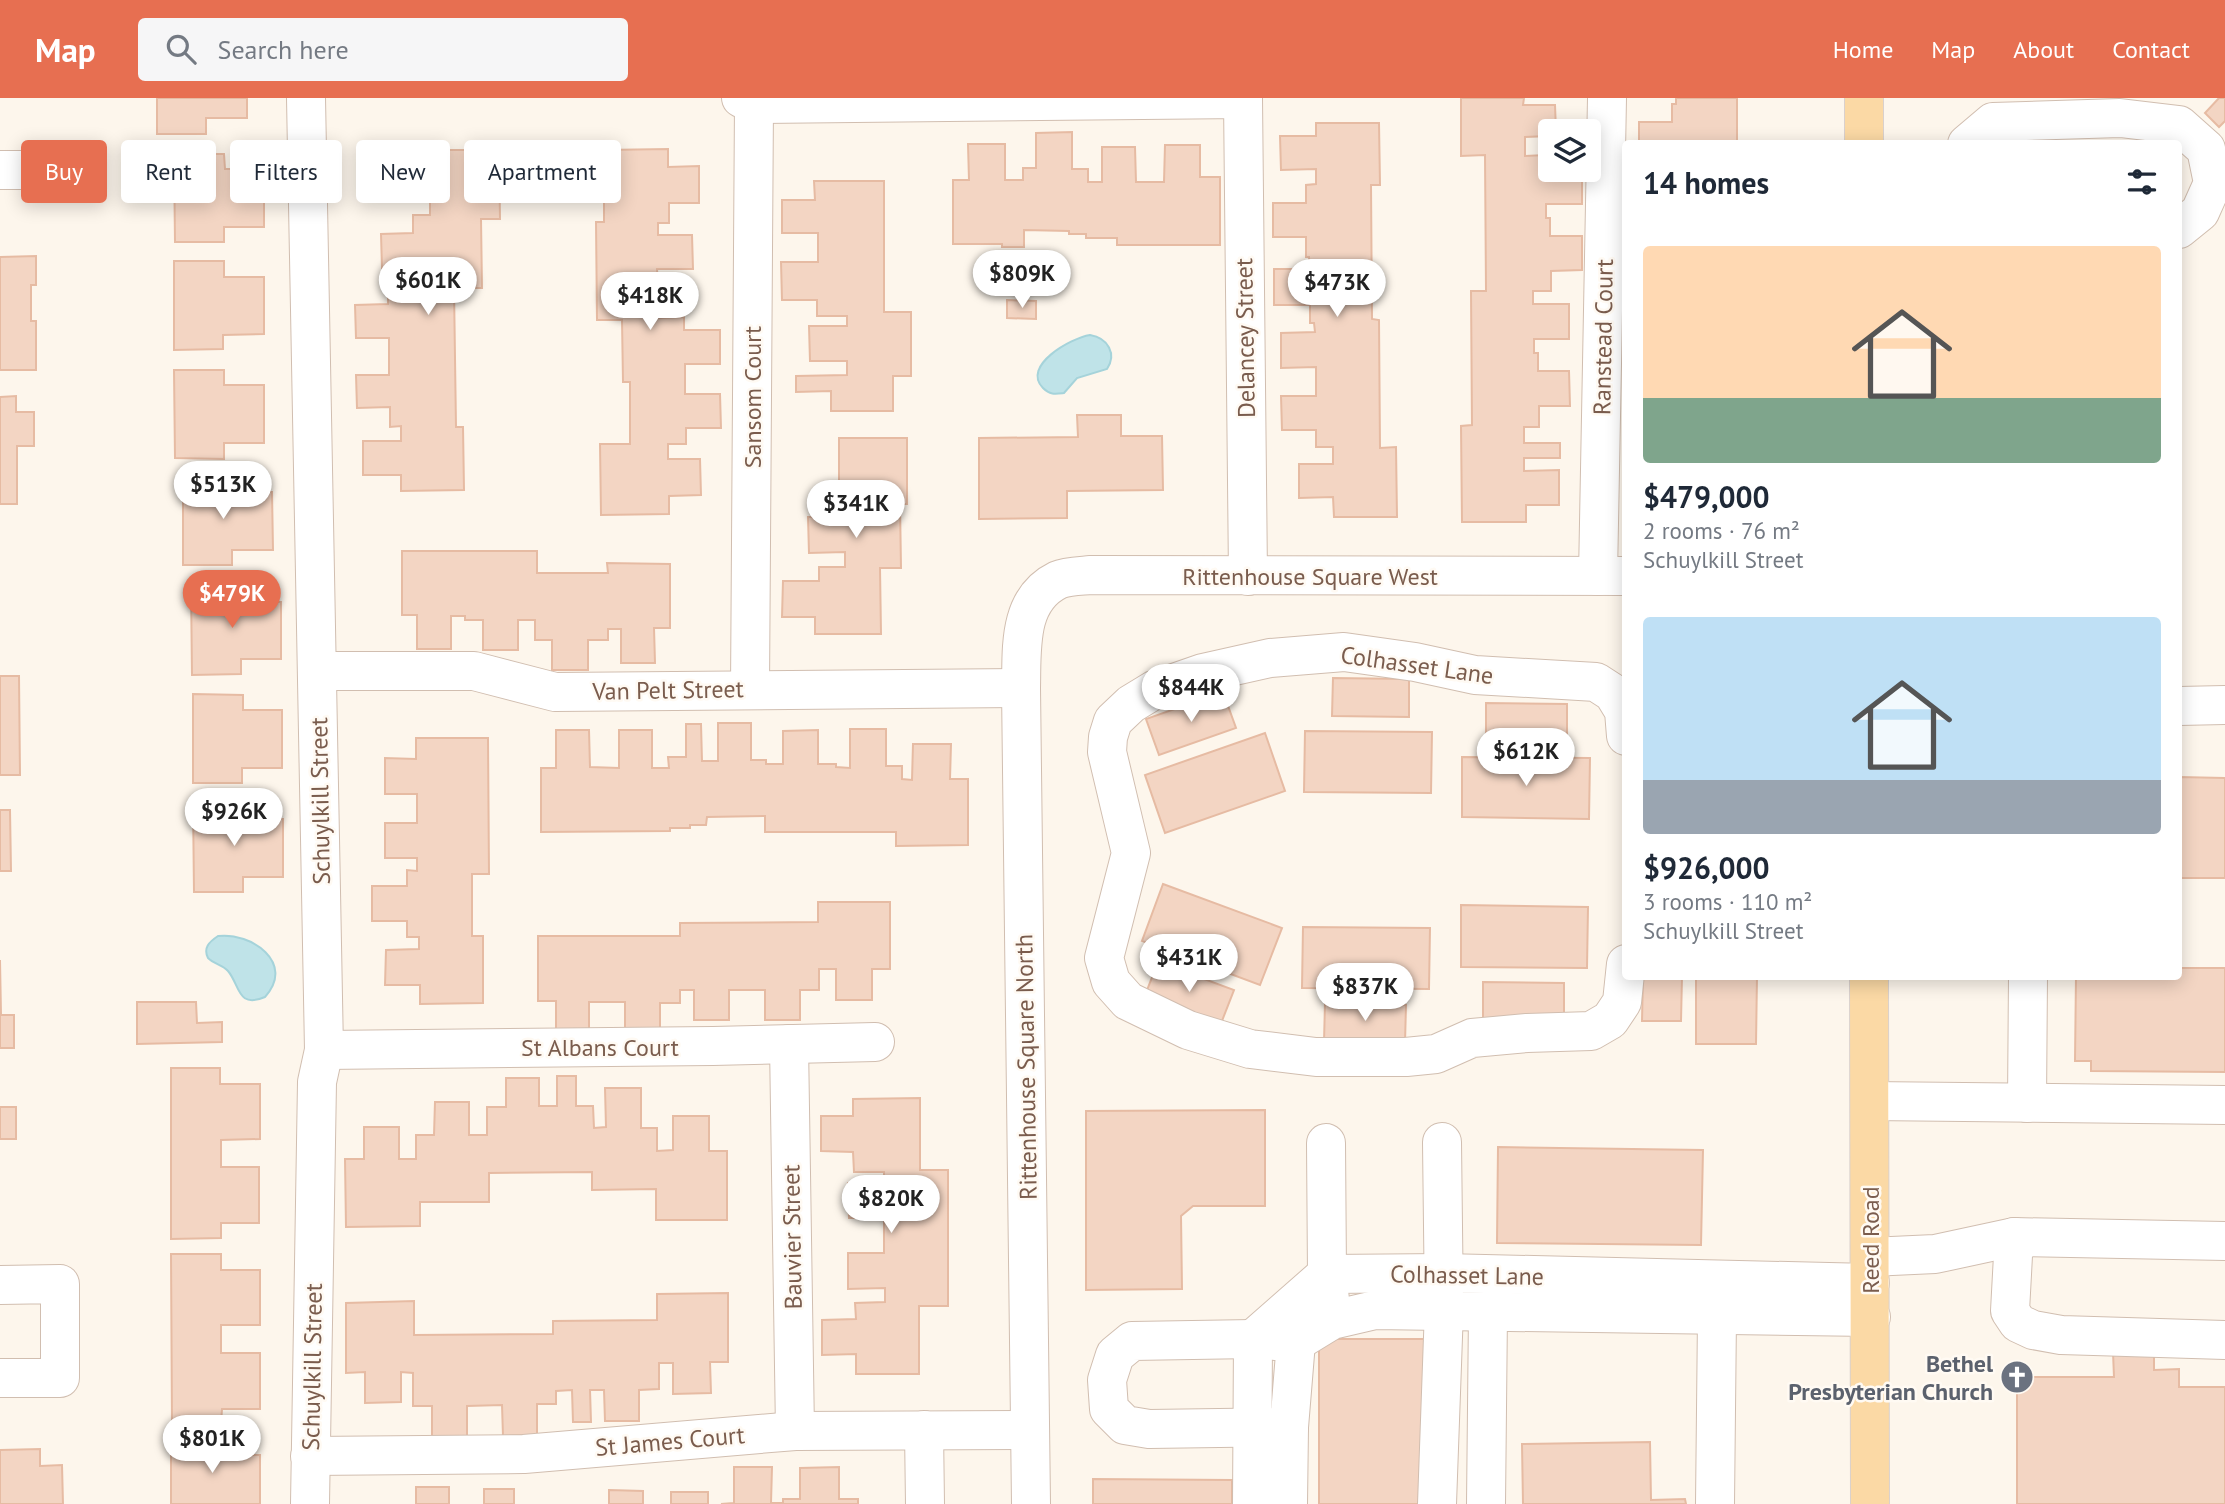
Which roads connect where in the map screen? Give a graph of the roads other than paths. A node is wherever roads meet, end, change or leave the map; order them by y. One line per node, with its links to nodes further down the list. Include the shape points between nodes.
1 (306, 98): 15 (street, Schuylkill Street)
2 (1607, 98): 11 (street, Ranstead Court)
3 (1864, 98): 6 (main road)
4 (1243, 99): 5 (street); 12 (street, Delancey Street)
5 (748, 101): 17 (street, Sansom Court)
6 (1864, 140)
7 (1972, 140): 10 (street, via 1993,122 2120,118 2179,125 2206,149 2213,183 2200,212)
8 (0, 170): 9 (street)
9 (21, 170)
10 (2182, 227)
11 (1612, 500): 13 (street, Ranstead Court)
12 (1248, 576): 13 (street, Rittenhouse Square West); 14 (street, Rittenhouse Square West, via 1059,579 1033,600)
13 (1612, 576)
14 (1022, 630): 16 (street, Rittenhouse Square North)
15 (318, 671): 17 (street, Van Pelt Street, via 474,671 555,692); 26 (street, Schuylkill Street)
16 (1021, 688): 17 (street, Van Pelt Street); 47 (street, Rittenhouse Square North)
17 (750, 689)
18 (2225, 705): 19 (street)
19 (2182, 706)
20 (1622, 708): 21 (street, Colhasset Lane, via 1613,693 1595,682 1475,675 1344,652 1270,658 1154,690 1113,721 1108,737 1107,752 1131,853 1104,958 1111,982 1128,1001 1188,1030 1250,1049 1316,1057 1406,1057 1436,1054 1472,1038 1591,1031 1610,1020 1622,1002)
21 (1624, 980)
22 (1869, 980): 27 (main road, Reed Road)
23 (2028, 980): 28 (street)
24 (875, 1042): 25 (street, St Albans Court)
25 (789, 1044): 26 (street, St Albans Court); 48 (street, Bauvier Street)
26 (324, 1050): 49 (street, Schuylkill Street, via 317,1082)
27 (1870, 1101): 28 (street); 36 (main road, Reed Road)
28 (2027, 1103): 29 (street)
29 (2225, 1105)
30 (1442, 1142): 37 (street)
31 (1326, 1143): 34 (street)
32 (2014, 1237): 33 (street); 36 (street, via 1936,1254); 42 (street, via 2010,1311 2018,1324 2061,1335)
33 (2225, 1241)
34 (1327, 1275): 37 (street, Colhasset Lane); 40 (street); 41 (street)
35 (0, 1285): 44 (street, via 60,1284 60,1378)
36 (1870, 1286): 37 (street, Colhasset Lane); 39 (street, Colhasset Lane); 58 (main road, Reed Road)
37 (1444, 1291): 38 (street, Colhasset Lane); 40 (street, Colhasset Lane); 55 (street)
38 (1488, 1312): 39 (street, Colhasset Lane); 56 (street)
39 (1717, 1316): 57 (street)
40 (1332, 1320): 43 (street, Colhasset Lane)
41 (1253, 1339): 43 (street); 45 (street); 45 (street, via 1132,1341 1115,1355 1107,1380 1109,1409 1125,1425 1149,1429)
42 (2225, 1340)
43 (1296, 1342): 45 (street)
44 (0, 1378)
45 (1271, 1427): 53 (street); 54 (street)
46 (924, 1430): 47 (street, St James Court); 48 (street, St James Court); 51 (street)
47 (1030, 1430): 52 (street, Rittenhouse Square North)
48 (795, 1431): 49 (street, St James Court, via 524,1454)
49 (310, 1456): 50 (street, Schuylkill Street)
50 (310, 1504)
51 (925, 1504)
52 (1031, 1504)
53 (1252, 1504)
54 (1289, 1504)
55 (1437, 1504)
56 (1486, 1504)
57 (1715, 1504)
58 (1870, 1504)

